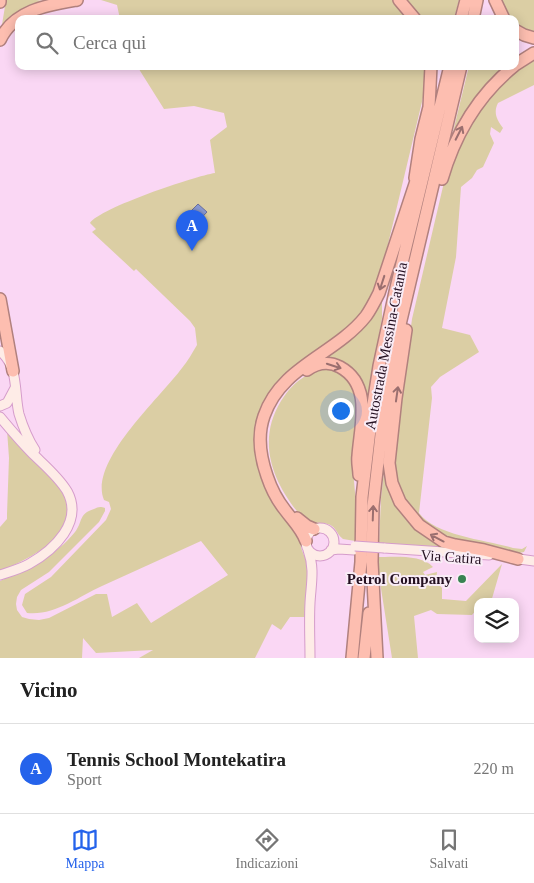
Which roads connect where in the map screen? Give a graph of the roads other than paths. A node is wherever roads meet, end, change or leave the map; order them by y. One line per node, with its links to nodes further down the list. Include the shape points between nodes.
1 (78, 0): 6 (highway, via 42,7)
2 (399, 0): 7 (highway)
3 (466, 0): 8 (highway)
4 (477, 0): 9 (highway)
5 (495, 0): 10 (highway)
6 (25, 15)
7 (412, 15)
8 (462, 15)
9 (474, 15)
10 (502, 15)
11 (15, 22): 14 (highway)
12 (519, 32): 13 (highway)
13 (534, 38)
14 (0, 40)
15 (534, 52): 16 (highway)
16 (519, 62)
17 (431, 70): 21 (highway, via 429,107 421,139)
18 (449, 70): 21 (highway)
19 (461, 70): 21 (highway)
20 (510, 70): 22 (highway, one-way to 20, via 446,165 461,130 488,90)
21 (423, 185): 22 (highway, Autostrada Messina-Catania); 33 (highway, Autostrada Messina-Catania, via 395,292 374,394); 37 (highway, one-way to 37, via 371,309 343,338 283,383 273,396 262,422 260,448 267,476 280,504 298,525)
22 (415, 262): 23 (highway, Autostrada Messina-Catania)
23 (411, 279): 40 (highway, one-way to 23, via 455,545 435,537 412,518 396,493 389,463); 44 (highway, Autostrada Messina-Catania, one-way to 23, via 373,506 385,400)
24 (0, 299): 29 (highway)
25 (0, 326): 26 (highway)
26 (0, 336)
27 (0, 351): 29 (main road)
28 (0, 362): 29 (main road)
29 (14, 380): 30 (main road, via 7,403); 32 (main road, via 24,428)
30 (0, 406)
31 (0, 417): 32 (main road)
32 (48, 468): 42 (main road, via 69,496 71,521 60,539 40,556)
33 (362, 497): 34 (highway, Autostrada Messina-Catania); 35 (highway, one-way to 33, via 301,522 279,494 267,464 264,440 269,414 281,392 293,379 317,364 330,363 341,367 360,392 362,410 357,458)
34 (361, 528): 47 (highway, Autostrada Messina-Catania); 48 (highway, via 364,541)
35 (314, 529): 36 (main road, via 326,530); 37 (main road, via 309,534)
36 (333, 539): 38 (main road); 39 (main road)
37 (307, 545): 39 (main road, via 316,555); 43 (main road)
38 (355, 548): 39 (main road); 40 (main road, bridge)
39 (328, 552): 43 (main road)
40 (518, 559): 41 (main road)
41 (534, 561)
42 (0, 575)
43 (313, 575): 46 (main road)
44 (371, 618): 45 (highway, Autostrada Messina-Catania); 49 (highway)
45 (377, 657)
46 (310, 658)
47 (352, 658)
48 (358, 658)
49 (364, 658)

